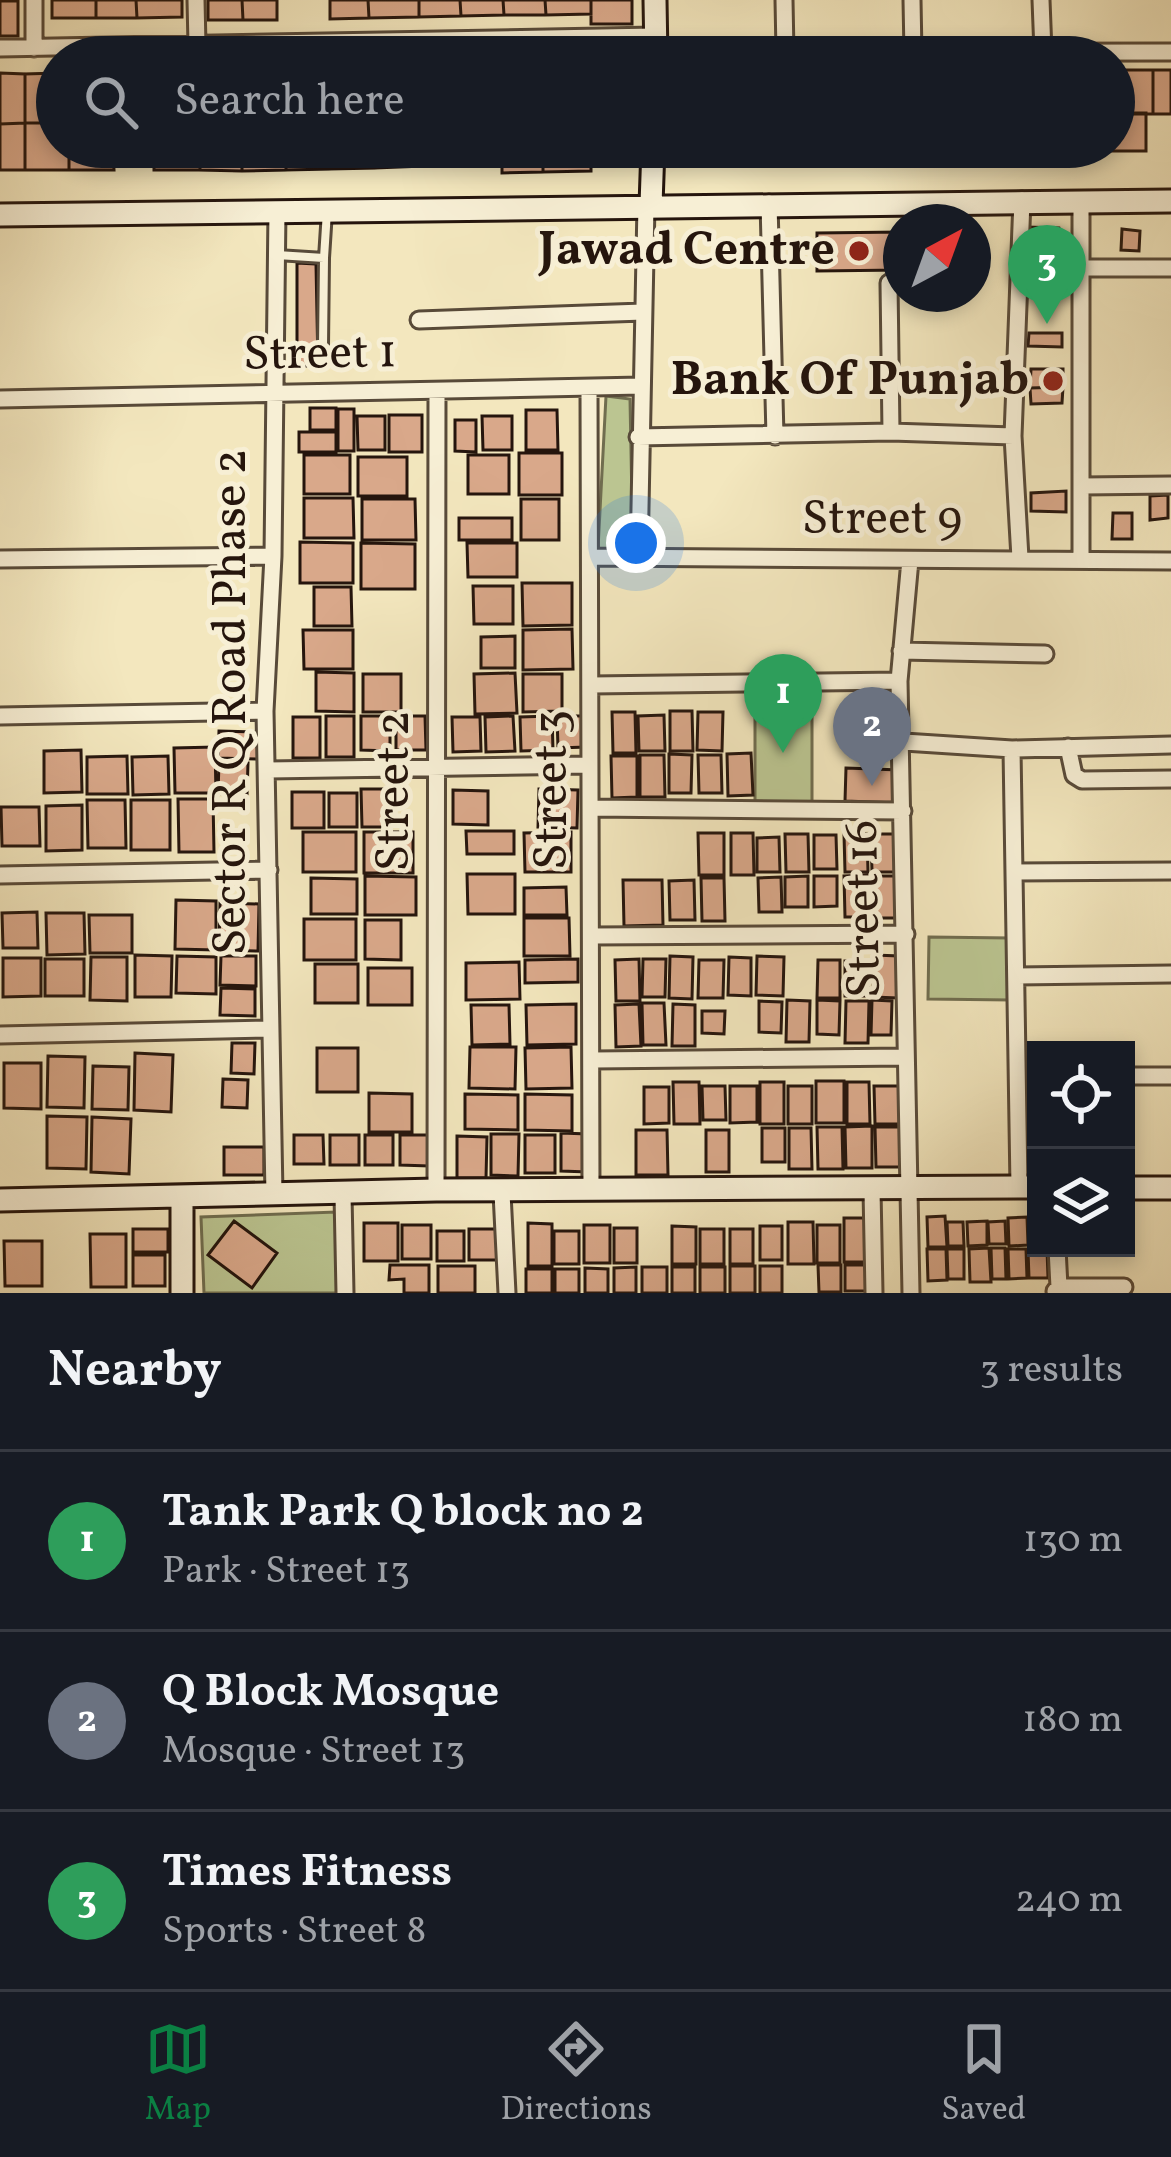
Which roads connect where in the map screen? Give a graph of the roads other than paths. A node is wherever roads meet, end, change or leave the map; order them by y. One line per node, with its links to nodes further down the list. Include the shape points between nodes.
1 (34, 0): 13 (street)
2 (196, 0): 7 (street)
3 (655, 0): 8 (street)
4 (784, 0): 9 (street)
5 (912, 0): 10 (street)
6 (1041, 0): 11 (street)
7 (197, 36)
8 (656, 36)
9 (785, 36)
10 (913, 36)
11 (1042, 36)
12 (0, 48): 13 (street)
13 (34, 49)
14 (1135, 52): 15 (street)
15 (1171, 52)
16 (652, 168): 21 (street)
17 (1022, 200): 19 (street); 20 (street); 40 (street)
18 (1171, 201): 19 (street)
19 (1081, 202): 27 (street)
20 (769, 203): 21 (street); 39 (street)
21 (649, 205): 23 (street); 29 (street)
22 (277, 211): 23 (street); 24 (street); 25 (street, Sector R Q Road Phase 2)
23 (327, 212): 26 (lane)
24 (0, 215)
25 (276, 255): 26 (lane); 36 (street, Sector R Q Road Phase 2)
26 (324, 258): 32 (lane)
27 (1081, 268): 28 (street); 43 (street)
28 (1171, 268)
29 (644, 312): 31 (street); 33 (street)
30 (890, 312): 38 (street)
31 (419, 320)
32 (323, 346)
33 (641, 386): 34 (street, Street 1); 41 (street)
34 (589, 391): 35 (street, Street 1); 45 (street, Street 3)
35 (437, 392): 36 (street, Street 1); 63 (street, Street 2)
36 (272, 395): 37 (street, Street 1); 44 (street, Sector R Q Road Phase 2)
37 (0, 399)
38 (891, 432): 39 (street); 40 (street)
39 (775, 436): 41 (street)
40 (1013, 436): 47 (street)
41 (638, 437): 46 (street)
42 (1171, 485): 43 (street)
43 (1083, 487): 49 (street)
44 (273, 556): 48 (street); 56 (street, Sector R Q Road Phase 2)
45 (592, 557): 46 (street, Street 9); 55 (street, Street 3)
46 (639, 558): 50 (street, Street 9)
47 (1020, 558): 49 (street, Street 9); 50 (street, Street 9)
48 (0, 559)
49 (1081, 559): 51 (street, Street 9)
50 (910, 560): 52 (street, Street 16)
51 (1171, 562)
52 (902, 651): 53 (street); 54 (street, Street 16)
53 (1046, 654)
54 (899, 681): 55 (street); 58 (street, Street 16)
55 (592, 685): 62 (street, Street 3)
56 (266, 711): 57 (street); 64 (street, Sector R Q Road Phase 2)
57 (0, 716)
58 (904, 742): 61 (street); 67 (street, Street 16)
59 (1171, 746): 60 (street)
60 (1068, 747): 61 (street); 65 (street, via 1082,780)
61 (1012, 749): 70 (street)
62 (589, 765): 63 (street); 66 (street, Street 3)
63 (434, 766): 64 (street); 89 (street, Street 2)
64 (269, 770): 68 (street, Sector R Q Road Phase 2)
65 (1171, 778)
66 (592, 808): 67 (street); 73 (street, Street 3)
67 (902, 812): 72 (street, Street 16)
68 (269, 870): 71 (street); 76 (street, Sector R Q Road Phase 2)
69 (1171, 871): 70 (street)
70 (1015, 872): 75 (street)
71 (0, 875)
72 (905, 934): 73 (street); 78 (street, Street 16)
73 (593, 936): 79 (street, Street 3)
74 (1171, 974): 75 (street)
75 (1017, 976): 80 (street)
76 (269, 1029): 77 (street); 93 (street, Sector R Q Road Phase 2)
77 (0, 1035)
78 (905, 1057): 79 (street); 85 (street, Street 16)
79 (594, 1060): 90 (street, Street 3)
80 (1017, 1076): 81 (street); 84 (street)
81 (1027, 1076)
82 (1135, 1076): 83 (street)
83 (1171, 1076)
84 (1027, 1177)
85 (905, 1185): 86 (street); 91 (street); 104 (street, Street 16)
86 (1027, 1187)
87 (1135, 1188): 88 (street)
88 (1171, 1188)
89 (436, 1190): 92 (street); 94 (street)
90 (591, 1190): 91 (street); 92 (street)
91 (872, 1190): 103 (street)
92 (502, 1192): 102 (street)
93 (274, 1194): 94 (street); 95 (street)
94 (343, 1195): 101 (street)
95 (182, 1198): 96 (street); 100 (street)
96 (0, 1200)
97 (1057, 1257): 99 (street)
98 (1124, 1287): 99 (street)
99 (1056, 1290)
100 (182, 1293)
101 (345, 1293)
102 (507, 1293)
103 (874, 1293)
104 (911, 1293)

